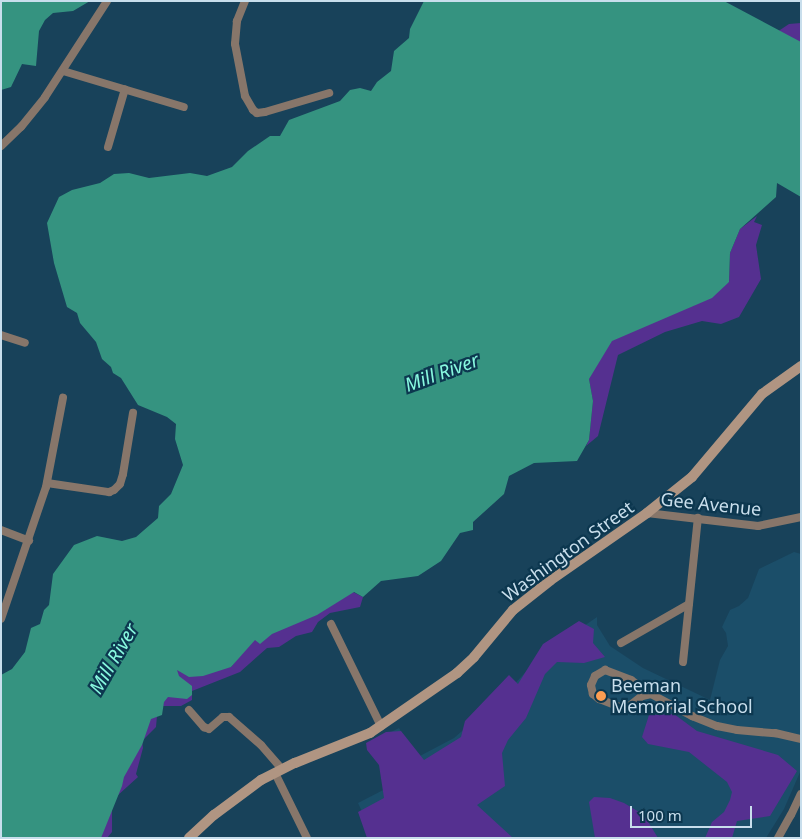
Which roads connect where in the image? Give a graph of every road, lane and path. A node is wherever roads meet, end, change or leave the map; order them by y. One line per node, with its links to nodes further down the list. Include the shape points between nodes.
1 (107, 1): 3 (street)
2 (245, 1): 5 (street, via 237,21 235,44 245,96 253,110 265,112)
3 (63, 71): 4 (street); 7 (street, via 32,114)
4 (125, 89): 6 (street); 8 (street)
5 (329, 94)
6 (184, 107)
7 (1, 146)
8 (108, 147)
9 (1, 335): 10 (street)
10 (24, 343)
11 (801, 366): 15 (main road, Washington Street, via 762,394 692,477)
12 (63, 398): 14 (street)
13 (133, 413): 14 (street, via 123,474 114,490)
14 (47, 483): 19 (street)
15 (647, 512): 17 (street, Gee Avenue); 27 (main road, Washington Street, via 513,610 457,673)
16 (801, 517): 17 (street, Gee Avenue, via 758,526)
17 (698, 518): 20 (street)
18 (1, 530): 19 (street)
19 (29, 541): 21 (street)
20 (689, 604): 23 (street); 24 (street)
21 (1, 619)
22 (331, 624): 27 (street)
23 (621, 643)
24 (684, 662)
25 (651, 694): 25 (street, via 642,696 628,707 620,707 599,699 593,694 591,685 595,676 606,670 631,680); 28 (street, via 717,726)
26 (189, 710): 29 (street, via 204,728 209,729 223,717 229,717 261,745)
27 (381, 726): 29 (main road, Washington Street)
28 (801, 739)
29 (278, 771): 31 (main road, Washington Street, via 242,794); 32 (street)
30 (801, 794): 33 (street)
31 (189, 838)
32 (307, 838)
33 (778, 838)

